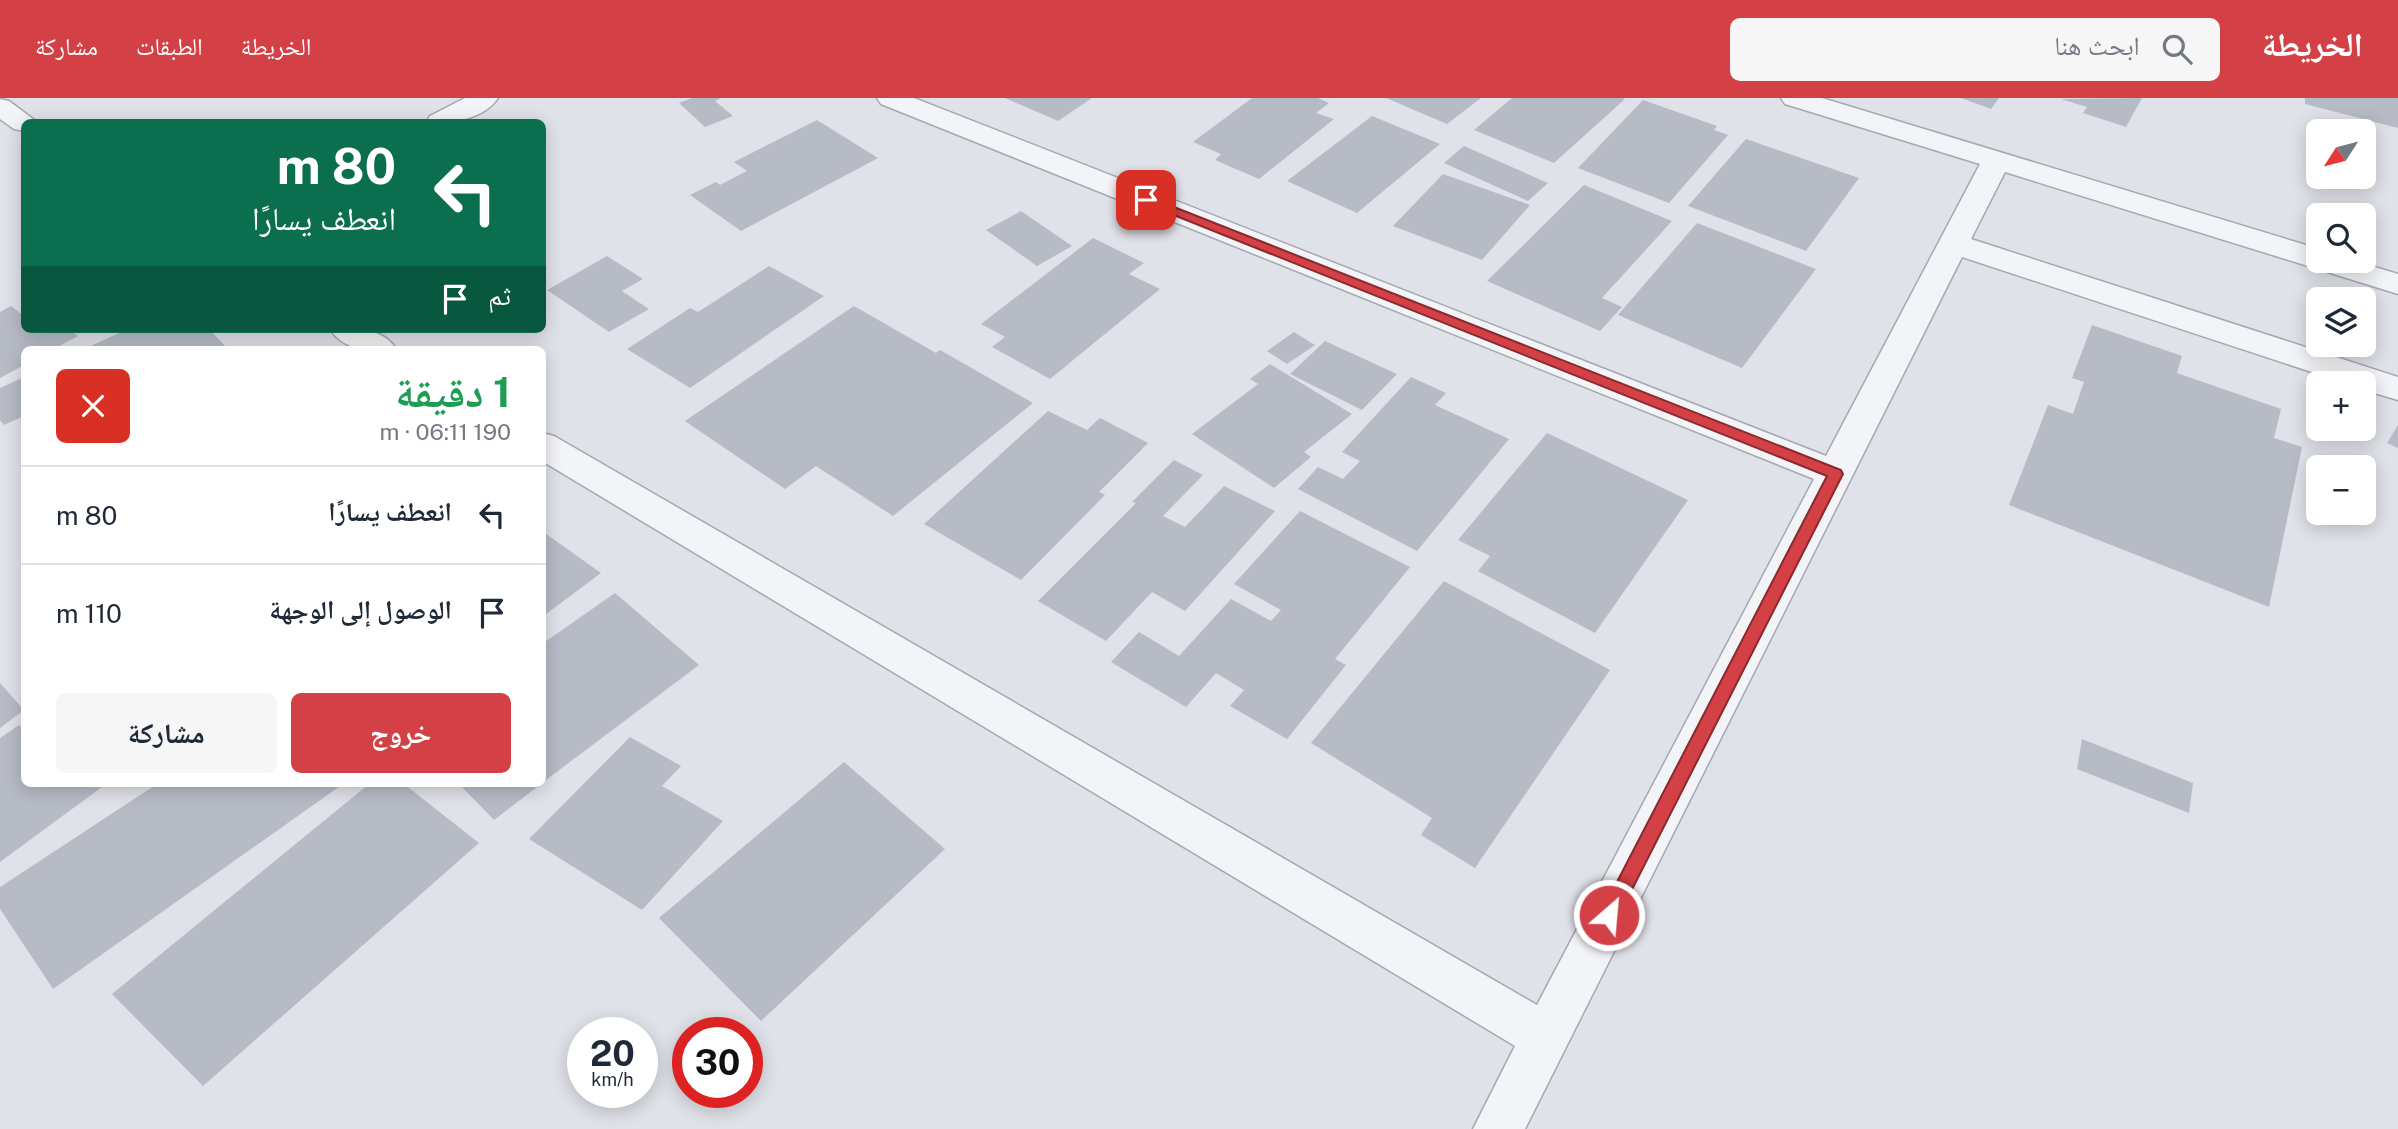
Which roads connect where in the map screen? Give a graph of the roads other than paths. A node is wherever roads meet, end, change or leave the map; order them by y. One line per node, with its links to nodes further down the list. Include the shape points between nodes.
1 (485, 98): 5 (street)
2 (890, 98): 16 (street)
3 (1794, 98): 7 (street)
4 (0, 107): 6 (street)
5 (446, 119)
6 (21, 122)
7 (1997, 159): 8 (street); 9 (street)
8 (1954, 244): 14 (street); 16 (street)
9 (2306, 255)
10 (2363, 273): 11 (street)
11 (2398, 284)
12 (353, 333): 13 (street)
13 (375, 346)
14 (2398, 388)
15 (546, 447): 17 (street)
16 (1836, 474): 17 (street)
17 (1546, 1037): 18 (street)
18 (1498, 1129)

